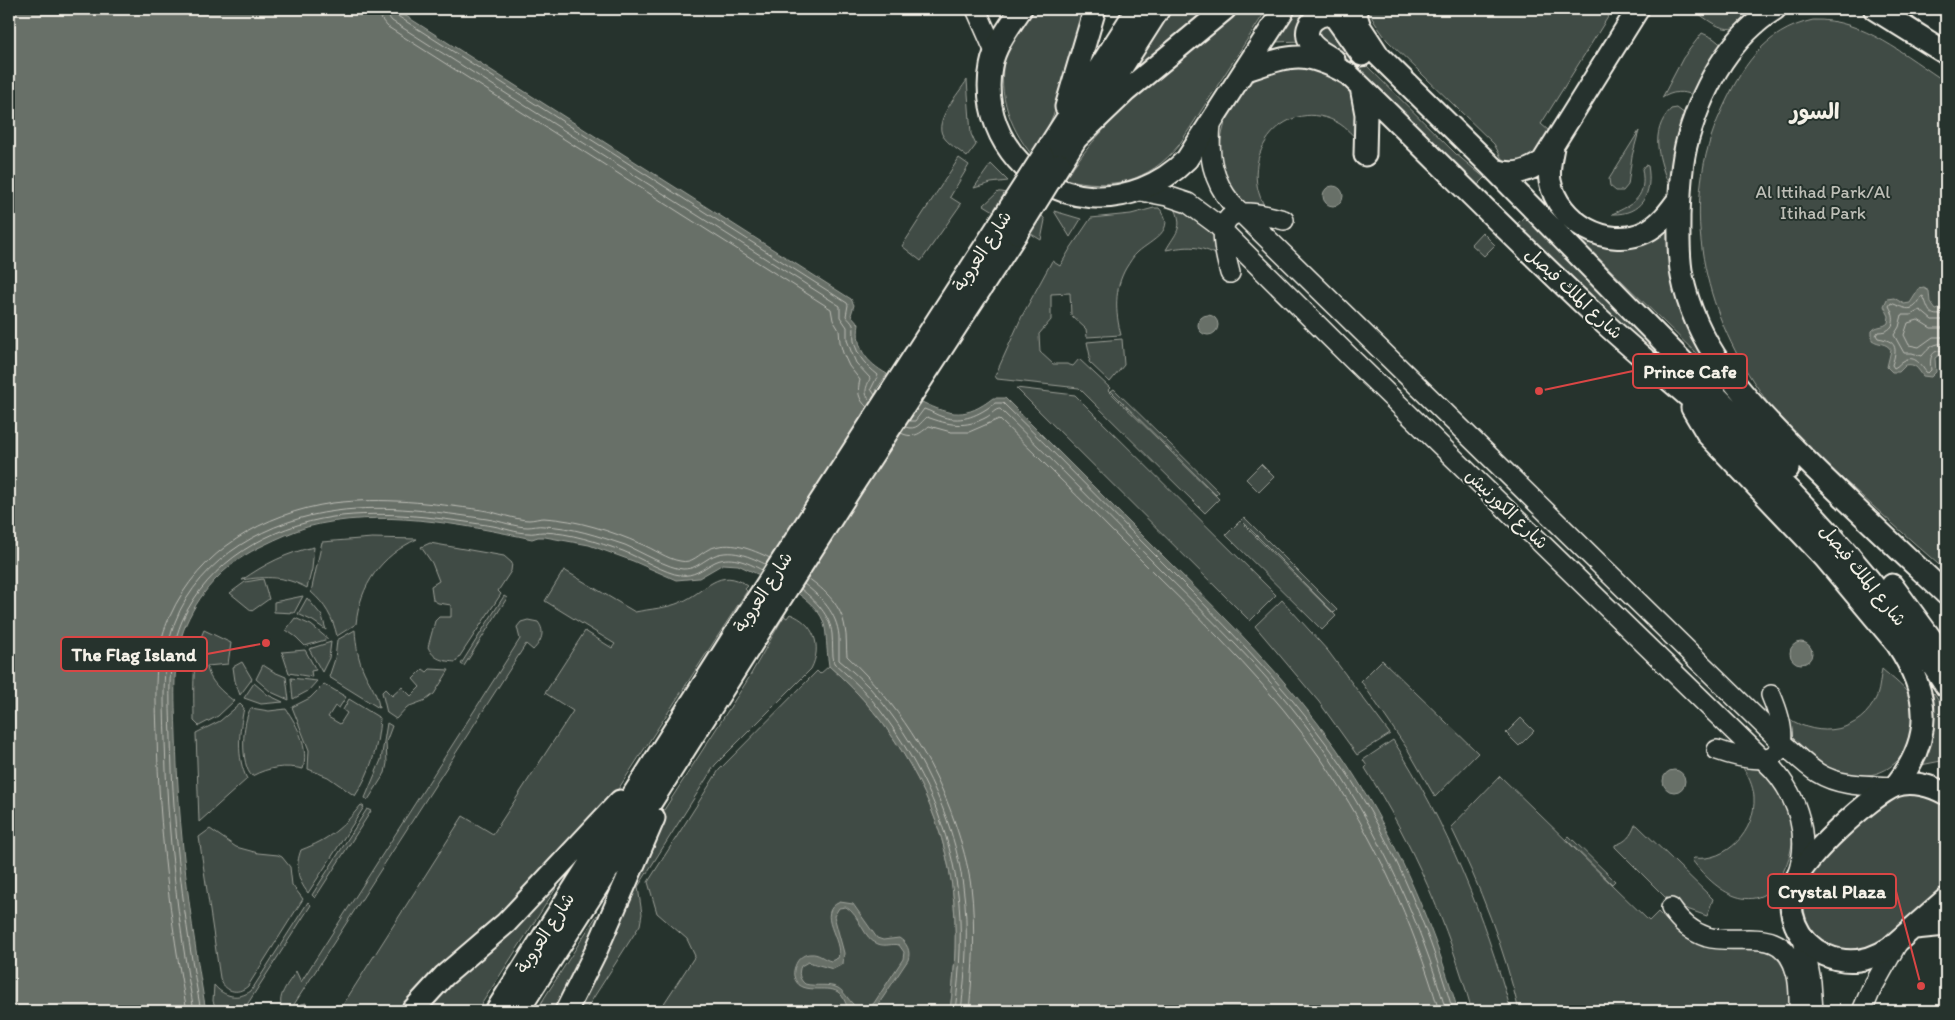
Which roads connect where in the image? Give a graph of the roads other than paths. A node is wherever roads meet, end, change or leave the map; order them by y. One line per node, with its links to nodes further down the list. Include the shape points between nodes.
1 (976, 9): 14 (main road)
2 (1021, 9): 14 (main road)
3 (1095, 9): 20 (main road)
4 (1137, 9): 20 (main road, شارع العروبة)
5 (1159, 9): 20 (main road, شارع العروبة)
6 (1225, 9): 20 (main road)
7 (1284, 9): 16 (main road)
8 (1354, 9): 18 (main road, شارع الملك فيصل, via 1368,40)
9 (1638, 9): 21 (main road)
10 (1775, 9): 25 (main road, via 1755,22 1737,40 1707,89 1687,143)
11 (1875, 9): 15 (highway)
12 (1921, 9): 13 (highway)
13 (1946, 25)
14 (995, 52): 24 (main road, via 990,80 992,110 1002,137 1029,172 1054,187 1082,196 1112,197)
15 (1946, 53)
16 (1244, 71): 17 (main road, شارع الملك فيصل, via 1282,59 1305,57 1326,62); 19 (main road)
17 (1354, 80): 18 (main road, via 1310,41 1310,26 1322,14 1334,16 1380,74 1392,82); 22 (main road, via 1366,114); 31 (main road, شارع الملك فيصل, via 1590,310)
18 (1409, 86): 23 (main road, شارع الملك فيصل)
19 (1211, 124): 24 (main road, via 1177,169); 26 (main road, شارع الكورنيش, via 1209,154 1215,176 1225,196)
20 (1068, 135): 41 (main road, شارع العروبة, bridge)
21 (1553, 147): 23 (main road, via 1529,170 1516,173); 25 (main road, via 1549,175 1556,197 1574,220 1591,232 1627,238 1644,232 1660,222)
22 (1365, 155)
23 (1495, 170): 32 (main road, شارع الملك فيصل)
24 (1141, 190): 28 (main road, شارع الكورنيش, via 1188,203)
25 (1680, 197): 30 (main road, via 1682,275 1691,310)
26 (1240, 213): 27 (main road); 28 (main road, via 1229,216 1224,223); 37 (main road, شارع الكورنيش)
27 (1284, 220)
28 (1224, 231): 29 (main road); 39 (main road, شارع الكورنيش)
29 (1230, 273)
30 (1707, 341): 32 (main road, via 1709,358); 33 (main road, via 1746,400)
31 (1687, 396): 35 (main road, شارع الملك فيصل, via 1771,472 1823,526); 43 (main road, via 1708,434 1825,558 1897,644 1914,671 1922,701 1922,731 1913,760)
32 (1735, 414): 33 (main road, via 1763,431 1803,466); 35 (main road, شارع الملك فيصل, via 1870,558 1913,612)
33 (1815, 470): 34 (main road)
34 (1946, 594)
35 (1944, 673)
36 (1771, 695): 37 (main road, via 1779,718)
37 (1782, 743): 39 (main road, via 1777,753); 43 (main road, شارع الكورنيش, via 1811,768 1835,781)
38 (1717, 750): 39 (main road)
39 (1763, 759): 45 (main road, شارع الكورنيش, via 1787,787 1798,815 1802,844)
40 (1946, 773): 42 (main road)
41 (654, 782): 52 (main road, via 602,819 506,923 444,976); 53 (main road, شارع العروبة); 54 (main road, شارع العروبة); 55 (main road, via 655,817)
42 (1918, 784): 43 (main road); 44 (main road)
43 (1895, 786): 45 (main road, via 1840,828)
44 (1946, 794)
45 (1796, 879): 50 (main road, via 1791,907 1793,920)
46 (1946, 899): 49 (main road)
47 (1671, 908): 56 (main road, via 1683,923 1699,934 1717,938 1764,939 1779,947 1794,967)
48 (1946, 925): 49 (main road)
49 (1915, 928): 51 (main road)
50 (1803, 938): 51 (main road, via 1830,957 1848,960 1880,954); 57 (main road)
51 (1898, 942): 58 (main road)
52 (412, 1011)
53 (496, 1011)
54 (518, 1011)
55 (566, 1011)
56 (1799, 1011)
57 (1813, 1011)
58 (1862, 1011)

